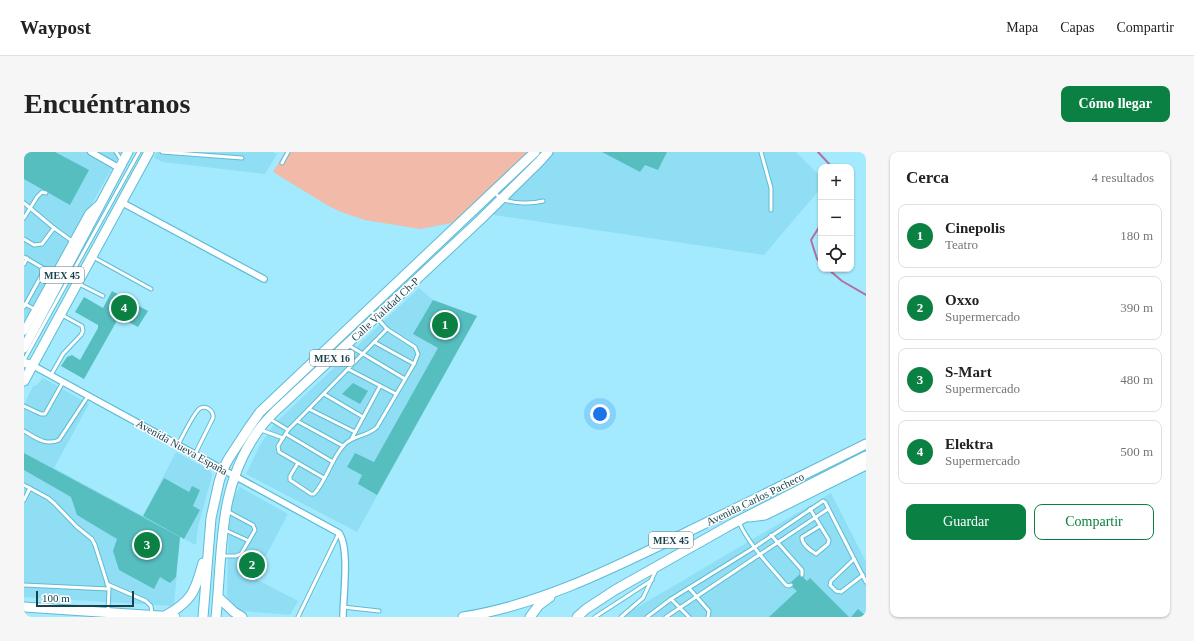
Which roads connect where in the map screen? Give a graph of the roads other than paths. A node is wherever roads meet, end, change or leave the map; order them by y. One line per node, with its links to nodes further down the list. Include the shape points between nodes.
1 (91, 152): 13 (street)
2 (116, 152): 13 (lane)
3 (128, 152): 13 (main road)
4 (139, 152): 48 (lane)
5 (149, 152): 18 (main road)
6 (162, 152): 11 (lane)
7 (288, 152): 12 (lane)
8 (535, 152): 14 (main road, Calle Vialidad Ch-P / MEX 16)
9 (548, 152): 16 (main road, Calle Vialidad Ch-P / MEX 16)
10 (761, 152): 22 (lane, via 771,188)
11 (242, 158)
12 (282, 163)
13 (121, 165): 20 (main road)
14 (494, 192): 16 (lane); 37 (main road, Calle Vialidad Ch-P / MEX 16)
15 (46, 193): 21 (lane, via 39,194)
16 (502, 199): 17 (lane, via 524,203); 40 (main road, Calle Vialidad Ch-P / MEX 16)
17 (543, 201)
18 (121, 202): 27 (main road); 32 (street)
19 (24, 203): 21 (lane)
20 (101, 203): 26 (street, via 89,213); 46 (main road, MEX 45)
21 (29, 208): 23 (lane); 24 (lane)
22 (771, 210)
23 (24, 218)
24 (54, 228): 25 (lane, via 42,244 34,244); 26 (lane)
25 (24, 239)
26 (73, 242): 31 (street)
27 (92, 256): 33 (main road); 34 (lane)
28 (26, 257): 29 (lane); 30 (lane)
29 (24, 264)
30 (45, 269): 31 (lane); 36 (lane)
31 (55, 275): 38 (street)
32 (264, 279)
33 (77, 283): 35 (lane); 39 (main road)
34 (151, 289)
35 (103, 296)
36 (25, 306): 38 (lane)
37 (370, 309): 40 (lane); 43 (main road, Calle Vialidad Ch-P / MEX 16)
38 (36, 310): 42 (street)
39 (61, 314): 48 (main road); 51 (lane, via 82,326 83,331 63,354)
40 (377, 317): 41 (lane); 45 (main road, Calle Vialidad Ch-P / MEX 16)
41 (387, 329): 44 (lane); 49 (lane, via 416,347 418,354)
42 (24, 331)
43 (339, 338): 45 (lane); 61 (main road, Calle Vialidad Ch-P / MEX 16)
44 (374, 342): 47 (lane); 49 (lane)
45 (346, 344): 47 (lane); 63 (main road, Calle Vialidad Ch-P / MEX 16)
46 (24, 348)
47 (362, 355): 50 (lane); 52 (lane)
48 (27, 363): 51 (street, Avenida Nueva España); 53 (main road)
49 (414, 364): 52 (lane)
50 (348, 369): 55 (lane); 56 (lane)
51 (50, 375): 54 (street, Avenida Nueva España)
52 (405, 379): 57 (lane)
53 (24, 380)
54 (63, 382): 58 (street, Avenida Nueva España); 59 (lane, via 45,414)
55 (380, 386): 57 (lane); 62 (lane)
56 (324, 394): 60 (lane); 62 (lane)
57 (396, 394): 70 (lane, via 377,427 368,434)
58 (88, 396): 67 (lane, via 59,440 43,442); 73 (street, Avenida Nueva España)
59 (24, 406)
60 (309, 409): 64 (lane); 68 (lane)
61 (260, 412): 63 (lane); 65 (main road, Calle Vialidad Ch-P / MEX 16)
62 (363, 417): 68 (lane)
63 (269, 418): 65 (main road, Calle Vialidad Ch-P / MEX 16); 66 (lane)
64 (297, 421): 66 (lane); 74 (lane)
65 (254, 428): 69 (lane); 80 (main road, Calle Vialidad Ch-P / MEX 16); 81 (main road, Calle Vialidad Ch-P / MEX 16)
66 (288, 430): 69 (lane)
67 (24, 431)
68 (355, 432): 70 (lane)
69 (285, 436): 77 (lane); 78 (lane, via 278,450)
70 (352, 438): 74 (lane)
71 (866, 438): 92 (main road, via 750,495)
72 (866, 444): 86 (main road, Avenida Carlos Pacheco / MEX 45)
73 (178, 445): 75 (street, Avenida Nueva España); 75 (lane, via 198,410 209,409 213,412 213,418)
74 (343, 446): 77 (lane)
75 (195, 454): 80 (street, Avenida Nueva España)
76 (866, 456): 91 (main road, Avenida Carlos Pacheco / MEX 45)
77 (333, 462): 82 (lane)
78 (298, 463): 82 (lane); 82 (lane, via 290,480 311,494 316,493)
79 (866, 466): 91 (main road, via 765,515)
80 (223, 469): 81 (street, Avenida Nueva España); 97 (main road, Calle Vialidad Ch-P / MEX 16)
81 (234, 475): 89 (main road, Calle Vialidad Ch-P / MEX 16); 95 (street, Avenida Nueva España)
82 (324, 478)
83 (24, 485): 84 (lane)
84 (30, 488): 85 (lane); 110 (lane, via 51,500 92,539)
85 (24, 500)
86 (748, 502): 91 (main road); 92 (main road, Avenida Carlos Pacheco / MEX 45)
87 (810, 509): 88 (lane, via 823,501); 90 (lane); 96 (lane)
88 (828, 509): 90 (lane); 103 (lane)
89 (225, 510): 94 (main road, Calle Vialidad Ch-P / MEX 16); 98 (lane, via 254,525 255,530)
90 (815, 517): 93 (lane); 99 (lane)
91 (742, 518): 100 (lane, via 748,537); 104 (main road, Avenida Carlos Pacheco / MEX 45)
92 (699, 526): 114 (main road, Avenida Carlos Pacheco / MEX 45, via 589,579)
93 (820, 526): 93 (lane, via 802,537 802,542 816,554 829,540)
94 (222, 528): 98 (lane); 102 (main road, Calle Vialidad Ch-P / MEX 16)
95 (339, 533): 119 (street, via 345,550); 128 (lane)
96 (771, 535): 99 (lane); 100 (lane)
97 (209, 538): 124 (main road, via 193,592 186,603); 125 (main road, Calle Vialidad Ch-P / MEX 16)
98 (248, 541): 102 (lane, via 238,556)
99 (777, 543): 101 (lane); 105 (lane, via 802,570)
100 (755, 547): 101 (lane); 112 (lane)
101 (761, 554): 111 (lane, via 786,585); 115 (lane)
102 (220, 556): 116 (main road, Calle Vialidad Ch-P / MEX 16)
103 (854, 559): 106 (lane); 106 (lane, via 830,585 836,592 841,592)
104 (659, 565): 107 (lane); 132 (main road, Avenida Carlos Pacheco / MEX 45, via 592,605)
105 (802, 575)
106 (863, 575): 108 (lane)
107 (652, 580): 133 (lane); 134 (lane, via 640,602)
108 (866, 582)
109 (24, 584): 113 (lane)
110 (107, 584): 113 (lane); 123 (lane, via 146,600 151,606)
111 (791, 585)
112 (689, 588): 115 (lane); 117 (lane)
113 (109, 589): 122 (lane)
114 (558, 591): 130 (main road, Avenida Carlos Pacheco / MEX 45, via 493,612); 131 (main road, via 539,604)
115 (697, 596): 120 (lane); 138 (lane, via 709,611)
116 (218, 598): 126 (main road, Calle Vialidad Ch-P / MEX 16); 127 (main road)
117 (671, 599): 120 (lane); 135 (lane)
118 (24, 607): 122 (main road)
119 (343, 607): 121 (lane); 129 (street)
120 (679, 608): 136 (lane); 137 (lane)
121 (379, 610)
122 (107, 613): 123 (main road)
123 (152, 615): 124 (main road)
124 (170, 617)
125 (203, 617)
126 (216, 617)
127 (242, 617)
128 (298, 617)
129 (342, 617)
130 (463, 617)
131 (530, 617)
132 (577, 617)
133 (595, 617)
134 (621, 617)
135 (647, 617)
136 (666, 617)
137 (689, 617)
138 (708, 617)

